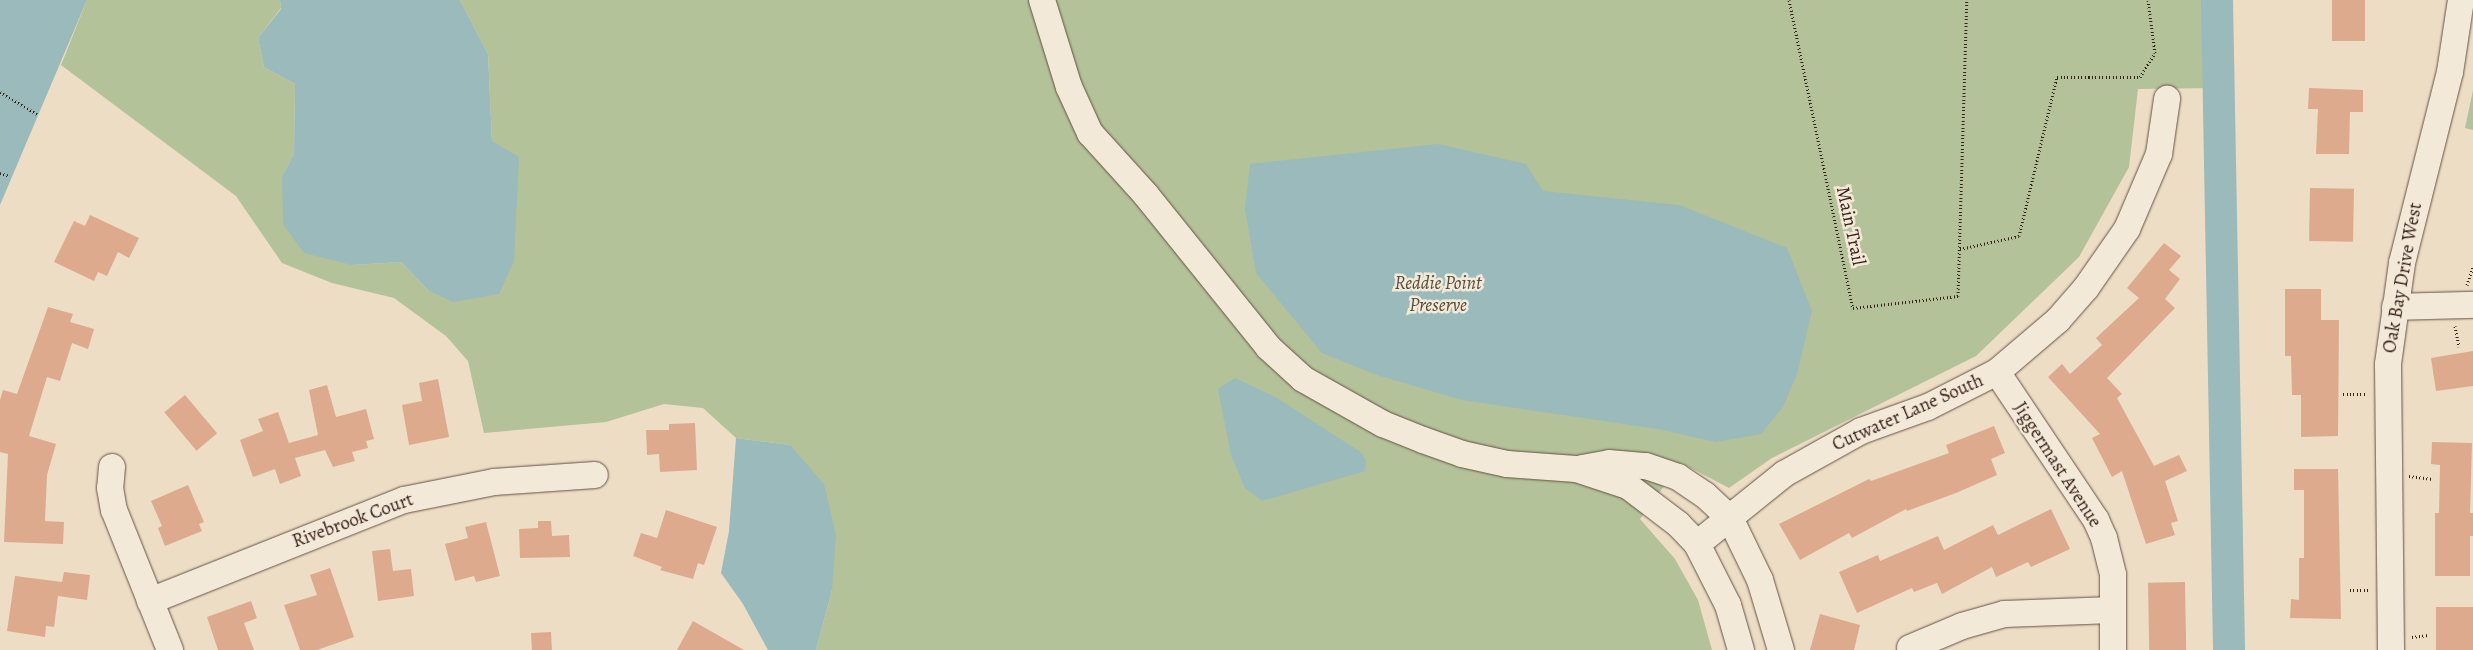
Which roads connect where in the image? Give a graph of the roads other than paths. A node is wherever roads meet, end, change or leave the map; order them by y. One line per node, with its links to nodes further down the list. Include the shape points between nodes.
1 (1042, 0): 8 (street, via 1069,87 1090,133 1146,195 1262,340 1303,379 1383,424 1462,454 1507,464)
2 (2461, 0): 5 (street, Oak Bay Drive West, via 2450,72 2415,207)
3 (2167, 99): 6 (street, Cutwater Lane South, via 2159,154 2127,229 2086,288 2058,320)
4 (2473, 306): 5 (street)
5 (2394, 307): 19 (street, Oak Bay Drive West, via 2387,414)
6 (1997, 372): 10 (street, Cutwater Lane South, via 1928,407 1861,431 1820,452 1784,474); 13 (street, Jiggermast Avenue, via 2096,520 2113,575)
7 (112, 467): 12 (street, via 110,488 114,510)
8 (1576, 469): 10 (street, via 1609,463 1646,466 1678,476); 11 (street, via 1628,486 1678,524)
9 (595, 475): 12 (street, Rivebrook Court, via 494,482 404,500)
10 (1730, 518): 11 (street, Cutwater Lane South); 17 (street, via 1760,580)
11 (1697, 544): 16 (street, via 1728,605)
12 (150, 601): 15 (street)
13 (2113, 610): 14 (street, via 2004,614 1962,626); 18 (street, Jiggermast Avenue)
14 (1910, 648)
15 (170, 650)
16 (1741, 650)
17 (1781, 650)
18 (2113, 650)
19 (2391, 650)

